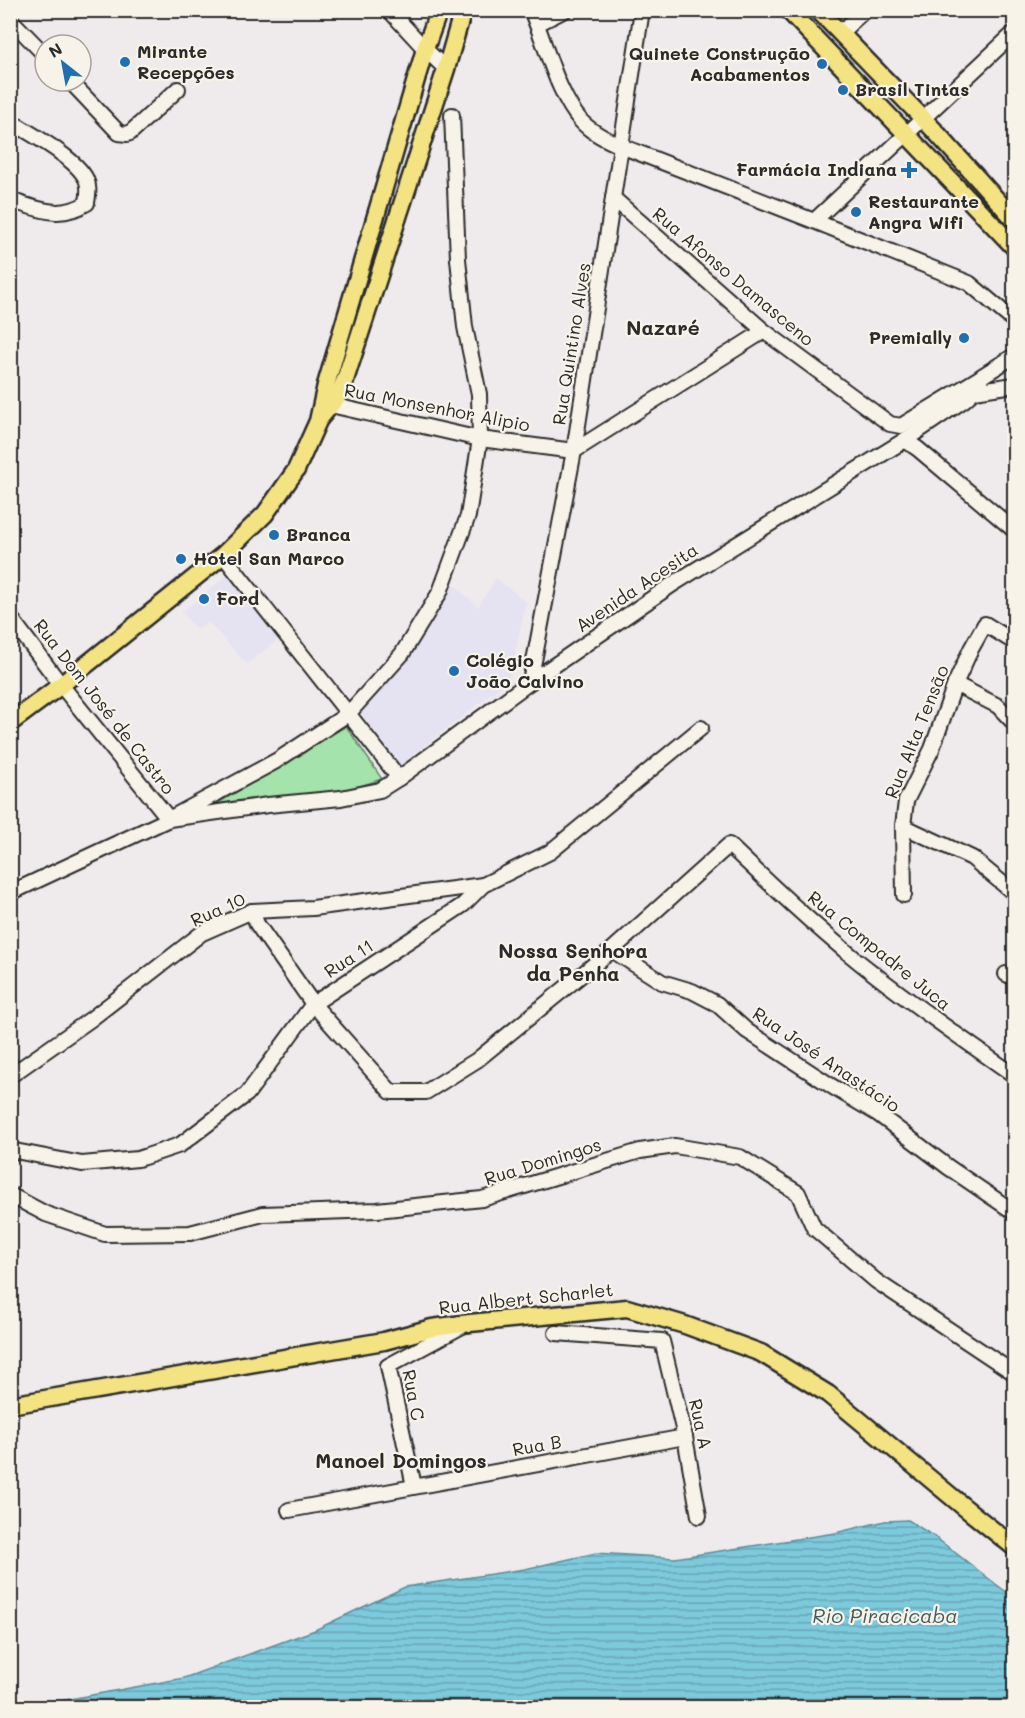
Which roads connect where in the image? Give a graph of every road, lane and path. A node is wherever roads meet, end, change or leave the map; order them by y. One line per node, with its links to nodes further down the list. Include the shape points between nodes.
1 (389, 10): 15 (street)
2 (439, 10): 15 (main road)
3 (463, 10): 16 (main road)
4 (531, 10): 11 (street)
5 (565, 10): 11 (street)
6 (642, 10): 23 (street, Rua Quintino Alves)
7 (788, 10): 22 (main road)
8 (818, 10): 12 (main road)
9 (865, 10): 12 (street)
10 (10, 19): 14 (street)
11 (537, 24): 23 (street, via 558,80 582,122 599,136)
12 (840, 33): 20 (main road)
13 (1014, 33): 20 (street)
14 (33, 43)
15 (425, 50): 16 (street); 35 (main road)
16 (446, 69): 35 (main road, via 345,380)
17 (178, 89): 18 (street, via 123,134)
18 (81, 93)
19 (452, 115): 36 (street, via 458,259 465,327 479,394)
20 (923, 119): 22 (street); 26 (main road)
21 (10, 121): 25 (street, via 76,165 89,190 87,203 63,212 48,212)
22 (907, 134): 27 (street); 28 (main road)
23 (621, 146): 24 (street, Rua Quintino Alves); 27 (street)
24 (613, 198): 30 (street, Rua Afonso Damasceno); 38 (street, Rua Quintino Alves)
25 (10, 200)
26 (1014, 219)
27 (814, 221): 29 (street, via 969,283)
28 (1014, 247)
29 (1014, 321)
30 (764, 331): 32 (street, Rua Afonso Damasceno, via 890,424 901,426); 38 (street)
31 (1014, 356): 32 (street)
32 (982, 376): 34 (street, Avenida Acesita)
33 (1014, 385): 34 (street, Avenida Acesita)
34 (974, 392): 37 (street, Avenida Acesita)
35 (326, 404): 36 (street, Rua Monsenhor Alipio); 40 (main road, via 282,492)
36 (480, 439): 38 (street, Rua Monsenhor Alipio); 46 (street, via 468,516 440,592 402,654)
37 (905, 440): 39 (street); 43 (street, Avenida Acesita, via 673,584)
38 (574, 451): 43 (street, Rua Quintino Alves)
39 (1014, 530)
40 (223, 555): 45 (main road); 46 (street)
41 (10, 617): 45 (street, Rua Dom José de Castro)
42 (1014, 642): 44 (street, Rua Alta Tensão, via 985,624)
43 (530, 682): 50 (street, Avenida Acesita)
44 (955, 684): 48 (street, via 998,706); 52 (street, Rua Alta Tensão, via 932,749 906,801)
45 (61, 685): 47 (main road); 51 (street, Rua Dom José de Castro)
46 (348, 714): 50 (street); 51 (street, via 276,761)
47 (10, 723)
48 (1014, 723)
49 (701, 728): 53 (street, Rua 11, via 550,852)
50 (399, 778): 51 (street, Avenida Acesita, via 380,790 341,798)
51 (169, 819): 54 (street, Avenida Acesita)
52 (903, 826): 55 (street, via 972,858); 56 (street, Rua Alta Tensão)
53 (483, 885): 57 (street, Rua 10, via 314,908); 59 (street, Rua 11, via 463,905)
54 (10, 893)
55 (1014, 893)
56 (904, 895)
57 (252, 911): 59 (street); 61 (street, Rua 10, via 202,933)
58 (612, 950): 59 (street, via 477,1060 426,1092 391,1092); 60 (street, Rua Compadre Juca, via 729,845 858,962); 64 (street, Rua José Anastácio, via 662,982 717,1004 747,1031 878,1114)
59 (313, 1004): 62 (street, Rua 11, via 247,1094 180,1145 138,1159 82,1164)
60 (1014, 1076)
61 (10, 1077)
62 (10, 1150)
63 (10, 1195): 67 (street, Rua Domingos, via 46,1215 105,1234 190,1233 263,1214 376,1210 482,1199 640,1150 675,1146 740,1157 798,1193 814,1228 876,1281)
64 (1014, 1212)
65 (470, 1323): 68 (main road, Rua Albert Scharlet); 70 (street, Rua C, via 387,1366); 73 (main road, Rua Albert Scharlet, via 627,1308 761,1353 828,1394)
66 (556, 1333): 69 (street, Rua A, via 662,1341)
67 (1014, 1372)
68 (10, 1405)
69 (685, 1437): 70 (street, Rua B); 72 (street, Rua A)
70 (414, 1486): 71 (street, Rua B)
71 (289, 1510)
72 (699, 1516)
73 (1014, 1547)

